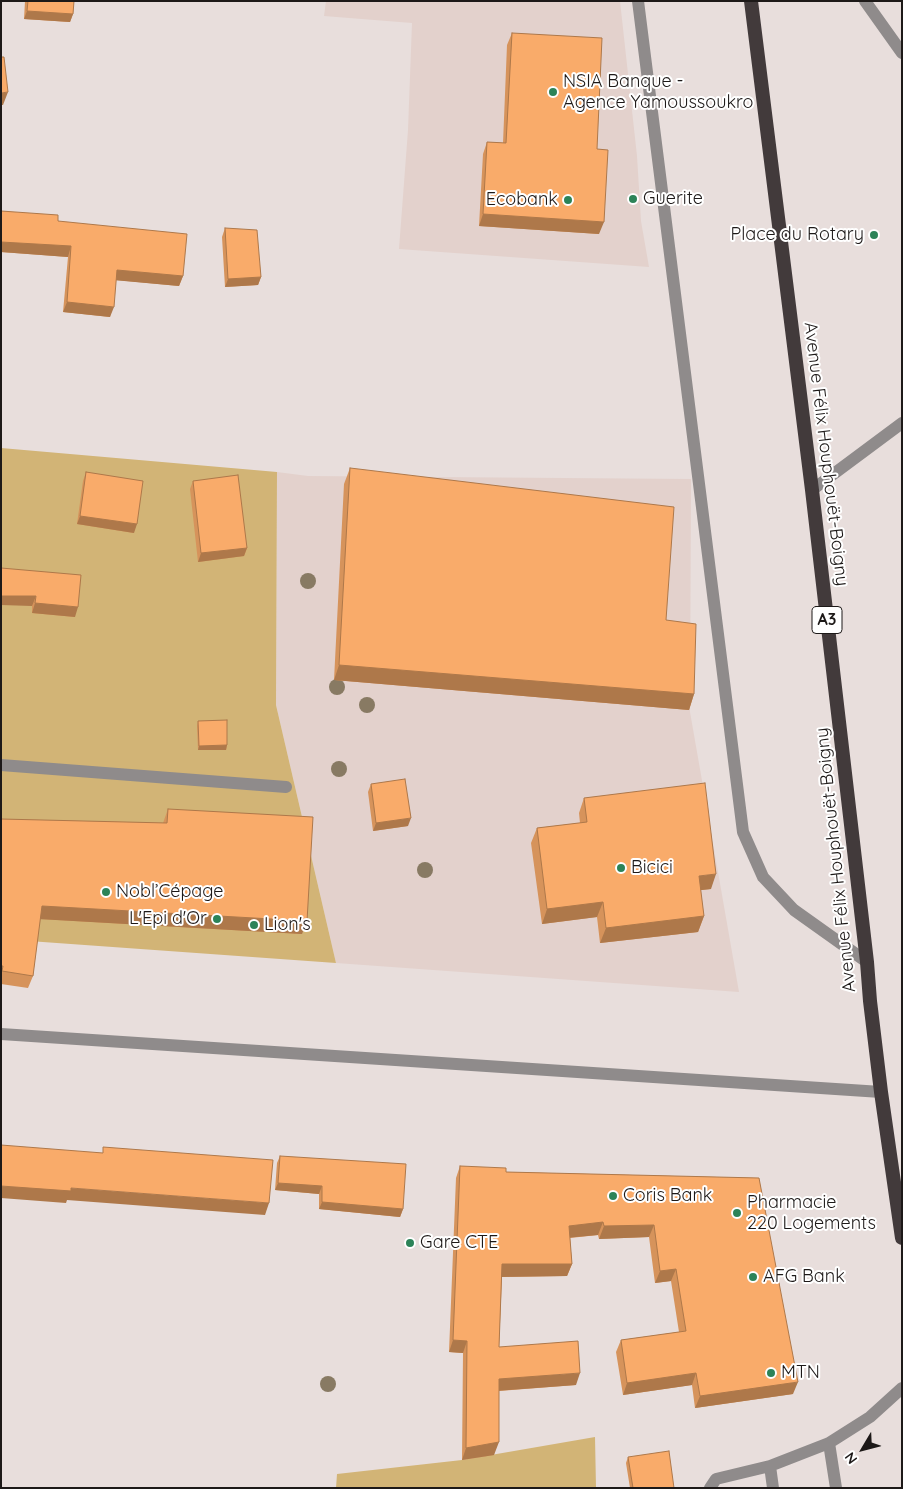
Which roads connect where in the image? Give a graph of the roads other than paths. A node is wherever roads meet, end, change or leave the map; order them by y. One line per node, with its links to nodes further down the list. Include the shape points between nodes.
1 (638, 1): 9 (street, via 743,832 763,877 794,910)
2 (751, 1): 6 (highway, Avenue Félix Houphouët-Boigny / A3)
3 (865, 1): 4 (street)
4 (902, 53)
5 (902, 423): 6 (street)
6 (812, 490): 9 (highway, Avenue Félix Houphouët-Boigny / A3)
7 (1, 765): 8 (street)
8 (286, 788)
9 (867, 962): 11 (highway, Avenue Félix Houphouët-Boigny / A3)
10 (1, 1034): 11 (street)
11 (881, 1092): 12 (highway, Avenue Félix Houphouët-Boigny / A3)
12 (902, 1238)
13 (902, 1388): 14 (street, via 870,1417)
14 (829, 1443): 15 (street); 18 (street)
15 (770, 1466): 16 (street, via 716,1479); 17 (street)
16 (710, 1488)
17 (773, 1488)
18 (836, 1488)

